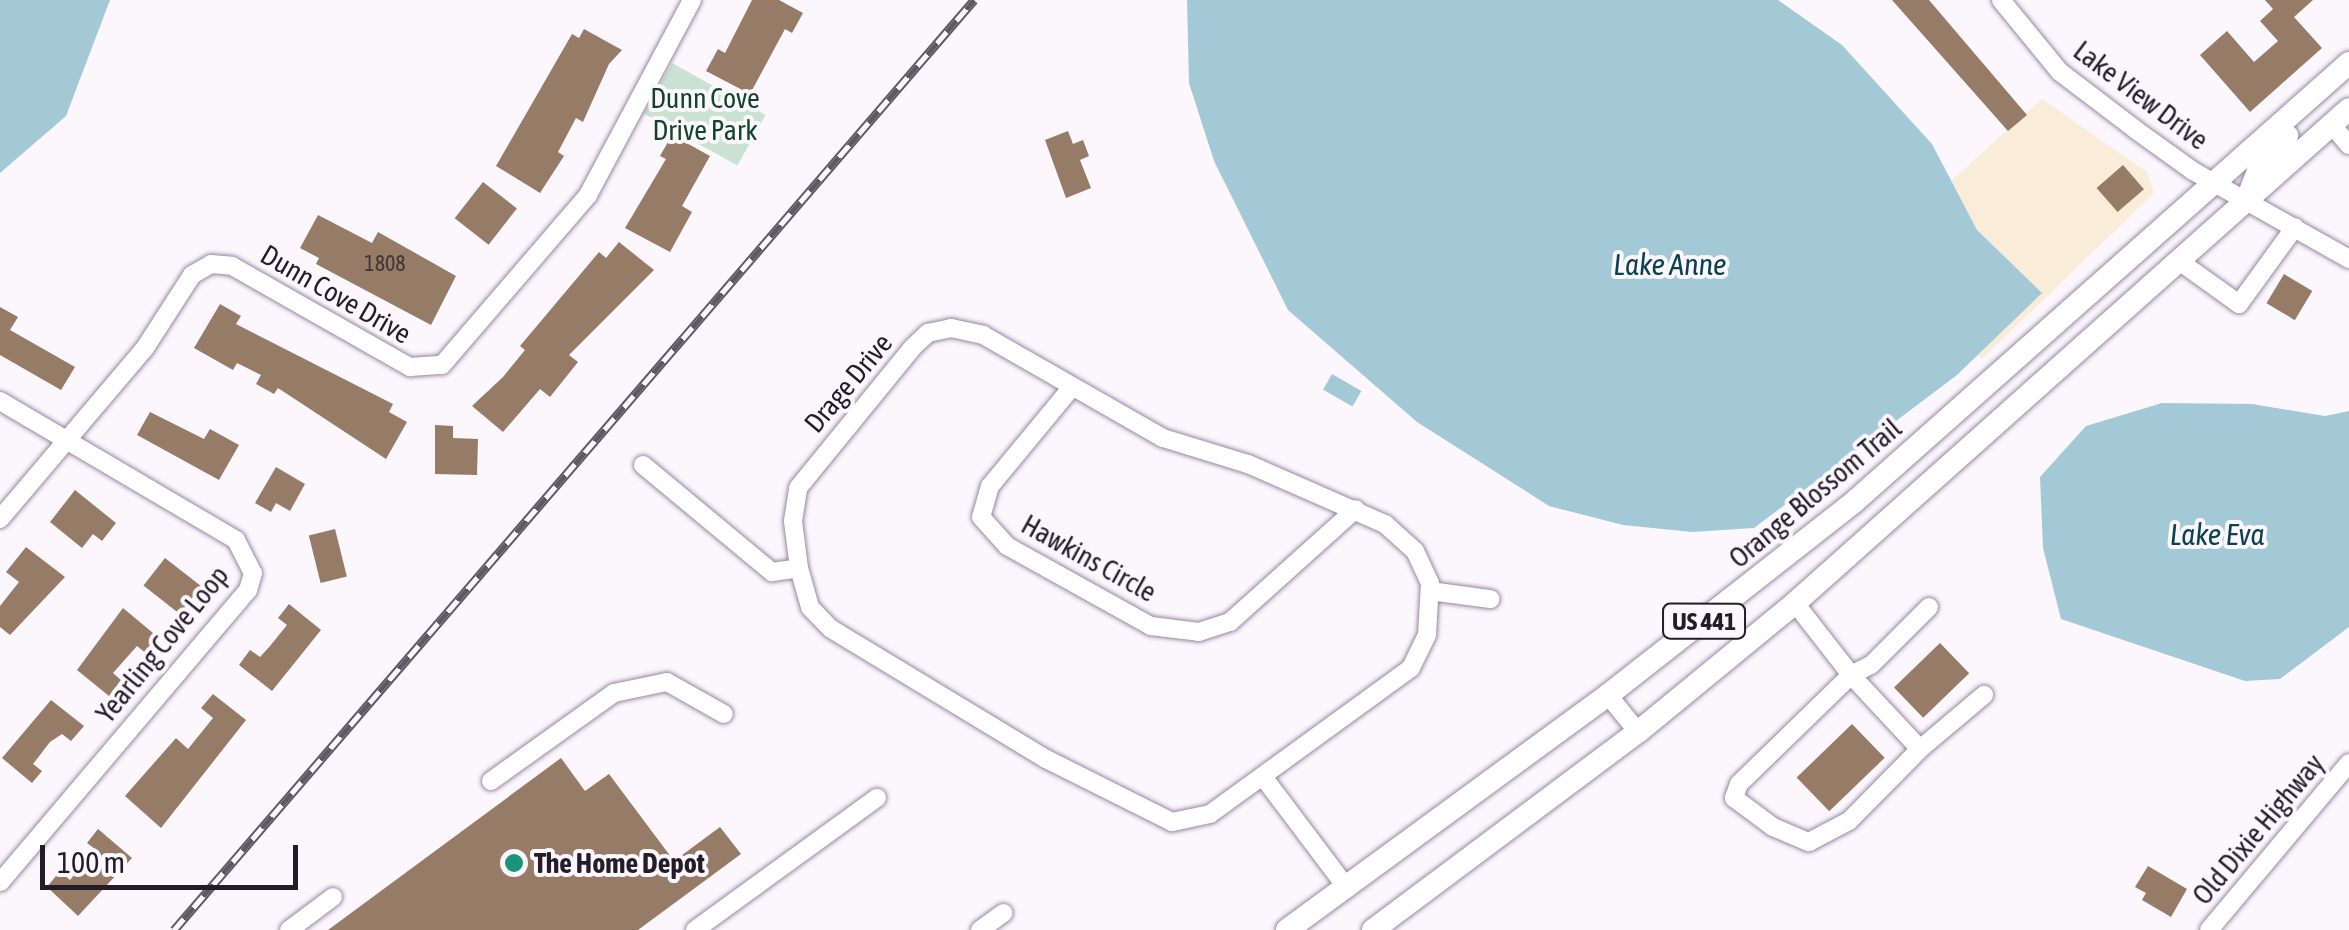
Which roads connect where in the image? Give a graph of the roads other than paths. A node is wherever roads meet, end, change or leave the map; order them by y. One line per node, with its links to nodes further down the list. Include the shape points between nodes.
1 (692, 0): 14 (street, Dunn Cove Drive, via 588,195 442,365 410,368 232,266 211,264 192,275 145,348)
2 (2000, 0): 7 (street, Lake View Drive, via 2060,72)
3 (2349, 63): 7 (main road, Orange Blossom Trail / US 441)
4 (2349, 80): 8 (main road, via 2260,165)
5 (2340, 117): 6 (street); 8 (main road, US 441)
6 (2349, 145)
7 (2214, 183): 8 (street, Lake View Drive); 24 (main road, Orange Blossom Trail / US 441, via 1854,502)
8 (2247, 200): 9 (street, Lake View Drive); 11 (main road, US 441)
9 (2295, 226): 10 (street, Lake View Drive); 11 (street, via 2239,304)
10 (2346, 251)
11 (2178, 261): 21 (main road, US 441)
12 (1072, 387): 16 (street, Drage Drive, via 1172,442 1248,464); 16 (street, Hawkins Circle, via 990,486 981,518 1008,546 1151,626 1199,632 1230,622); 18 (street, Drage Drive, via 983,335 961,328 928,333 798,488 793,521)
13 (0, 401): 14 (street, Yearling Cove Loop)
14 (67, 440): 17 (street, Dunn Cove Drive); 33 (street, Yearling Cove Loop, via 236,540 253,572 248,590)
15 (643, 464): 18 (street, via 772,572)
16 (1356, 509): 19 (street, Drage Drive, via 1403,537 1424,566)
17 (0, 519)
18 (799, 568): 30 (street, Drage Drive, via 810,607 831,629 1160,820 1197,820)
19 (1430, 591): 20 (street); 30 (street, Drage Drive, via 1427,635 1406,675)
20 (1490, 599)
21 (1795, 604): 23 (street); 27 (main road, US 441)
22 (1929, 608): 23 (street, via 1871,665)
23 (1851, 675): 28 (street); 28 (street, via 1739,784 1734,798 1742,809 1797,839 1816,841 1849,822)
24 (1608, 694): 27 (street); 34 (main road, Orange Blossom Trail / US 441)
25 (1984, 695): 28 (street)
26 (724, 714): 31 (street, via 667,682 614,693)
27 (1638, 732): 41 (main road, US 441)
28 (1920, 749)
29 (2349, 763): 42 (street, Old Dixie Highway)
30 (1264, 778): 34 (street)
31 (491, 781)
32 (877, 798): 38 (street)
33 (0, 882)
34 (1346, 886): 40 (main road, Orange Blossom Trail / US 441)
35 (333, 896): 37 (street)
36 (1003, 914): 39 (street)
37 (289, 930)
38 (696, 930)
39 (980, 930)
40 (1287, 930)
41 (1374, 930)
42 (2209, 930)

